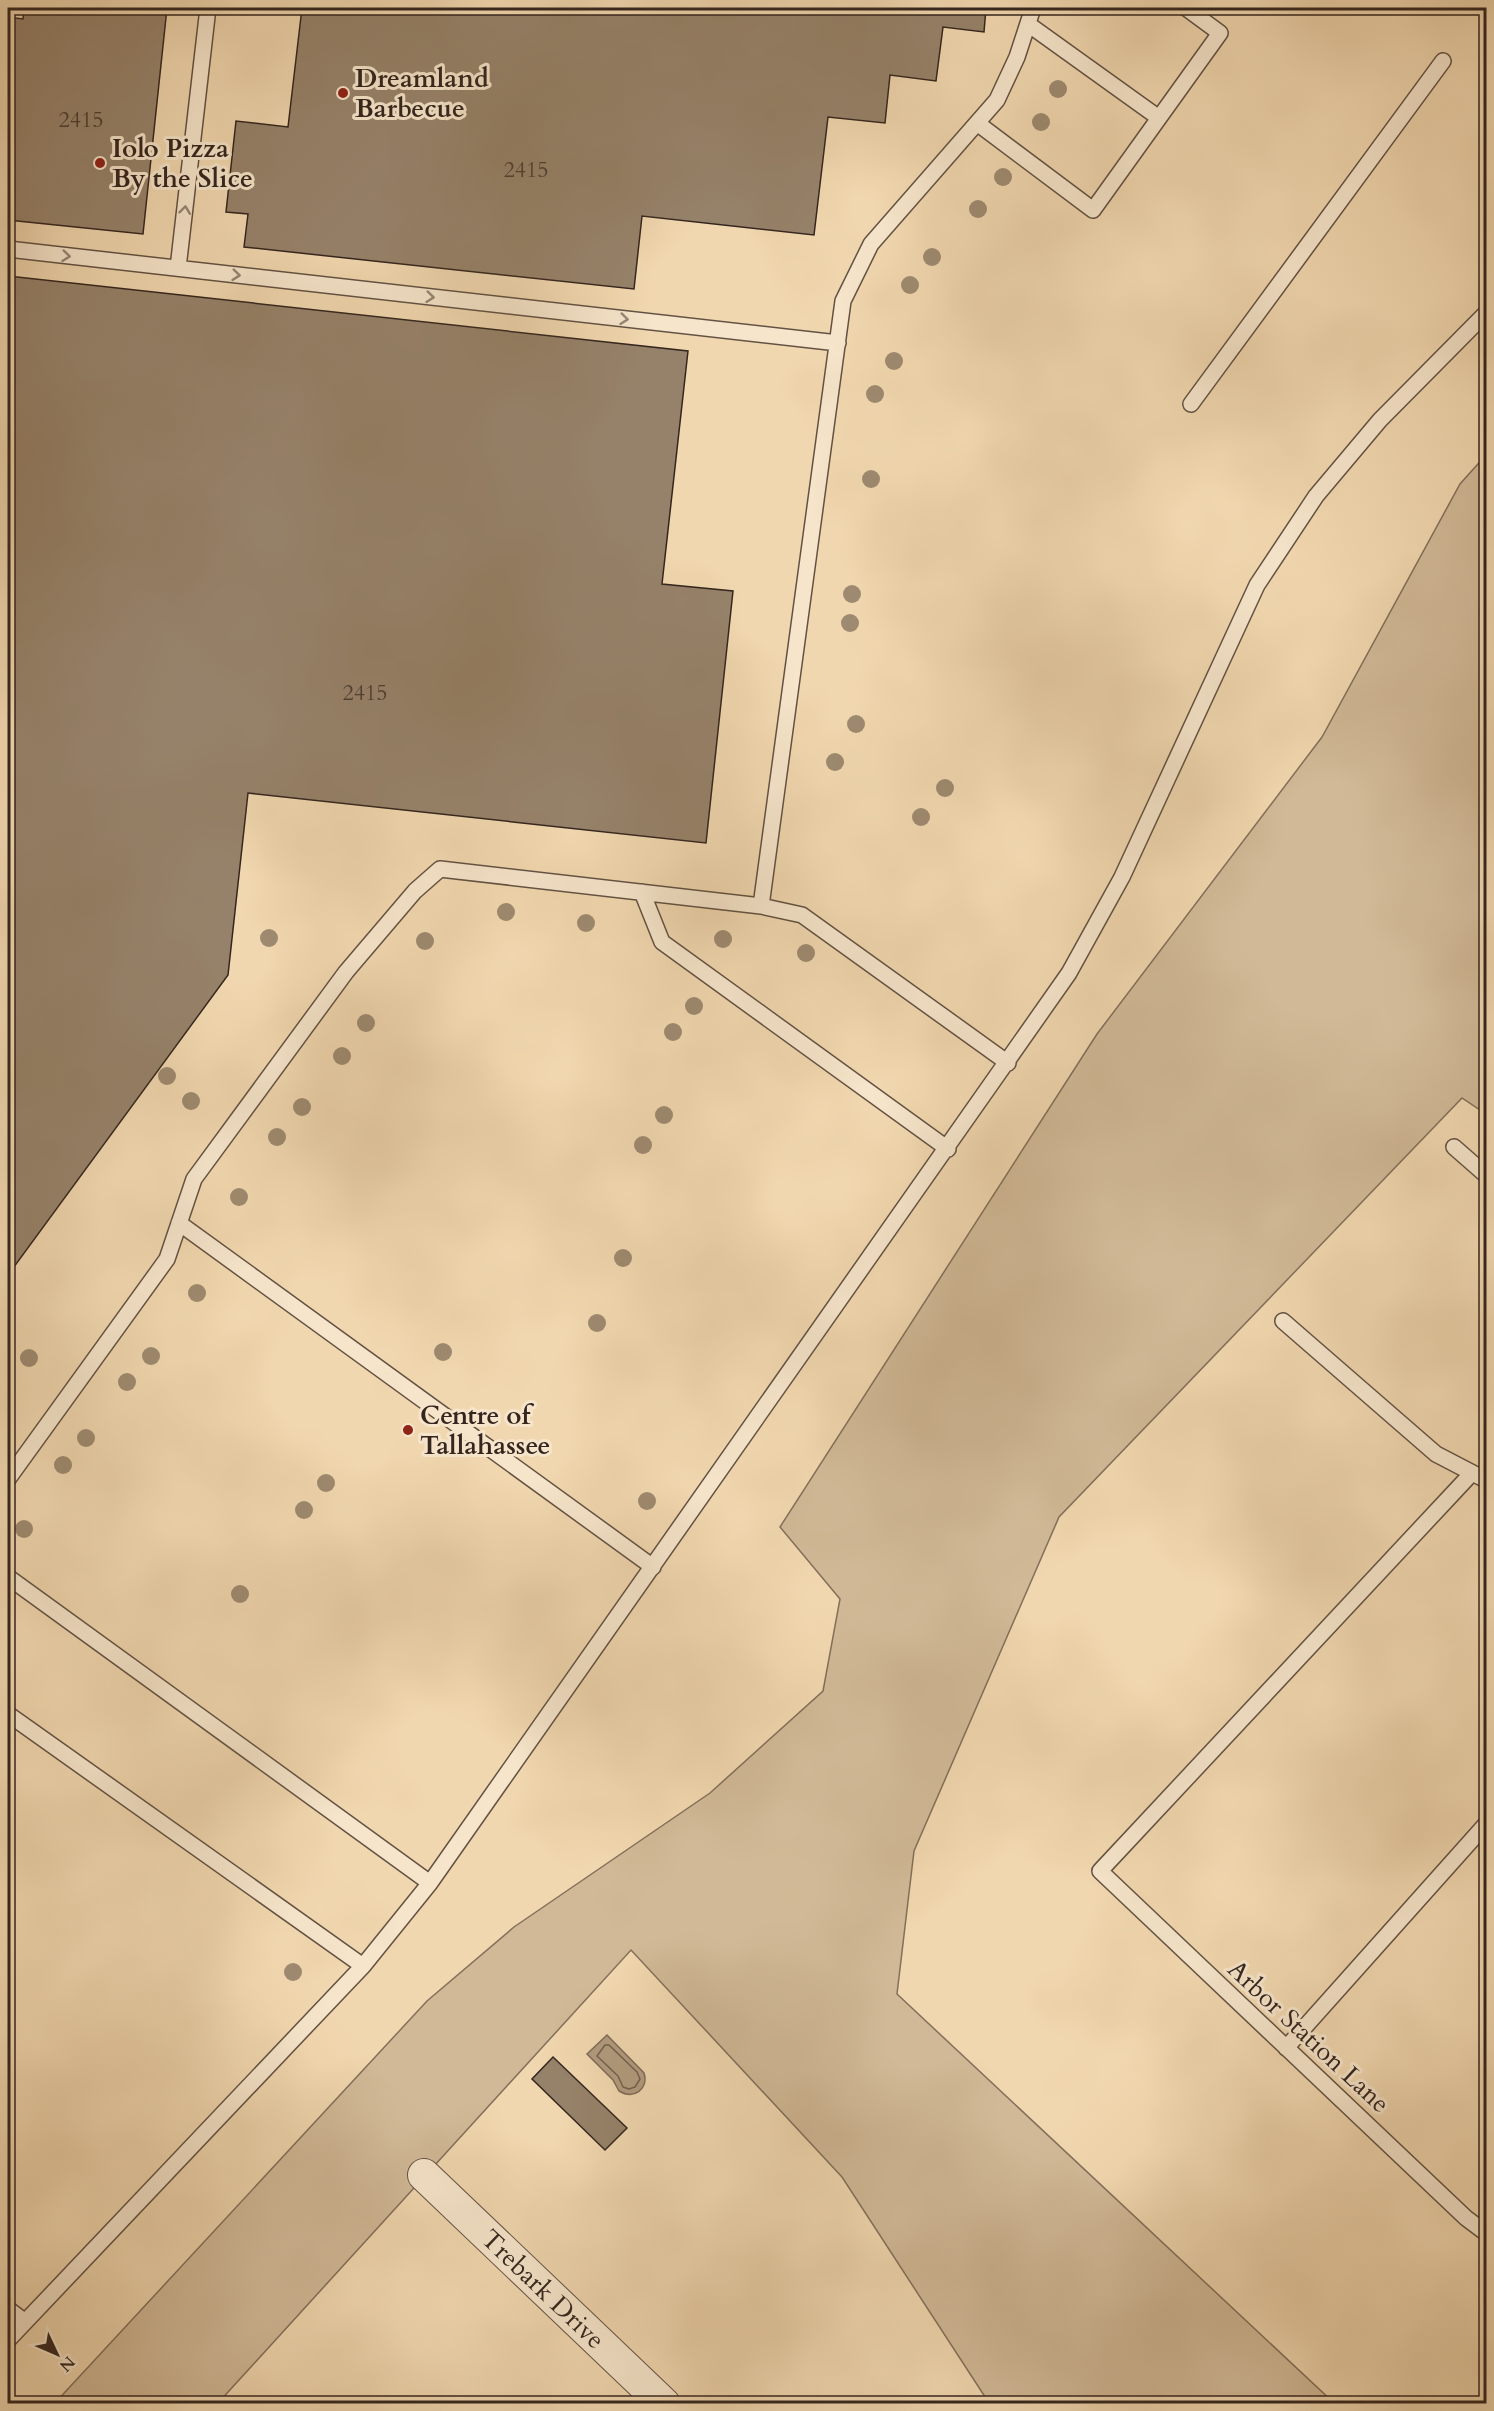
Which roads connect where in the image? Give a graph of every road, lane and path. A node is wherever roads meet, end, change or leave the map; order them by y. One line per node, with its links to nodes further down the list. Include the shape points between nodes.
1 (208, 8): 9 (lane, one-way to 1)
2 (1033, 8): 4 (lane)
3 (1186, 8): 6 (lane, via 1220,33)
4 (1028, 24): 6 (lane); 7 (lane, via 997,100)
5 (1443, 61): 12 (lane)
6 (1159, 118): 7 (lane, via 1093,210)
7 (977, 123): 11 (lane, via 871,244 843,301)
8 (8, 249): 9 (lane, one-way to 9)
9 (178, 268): 11 (lane, one-way to 11)
10 (1486, 313): 15 (lane, via 1380,420 1316,496 1257,585 1122,877 1069,973)
11 (838, 343): 14 (lane)
12 (1191, 404)
13 (642, 892): 14 (lane); 17 (lane, via 662,942); 19 (lane, via 440,868 415,891 346,972 290,1048 194,1179)
14 (761, 906): 15 (lane, via 802,915)
15 (1008, 1063): 17 (lane)
16 (1454, 1147): 18 (lane)
17 (948, 1149): 24 (lane)
18 (1486, 1175)
19 (179, 1223): 22 (lane, via 167,1259); 24 (lane)
20 (1284, 1321): 21 (lane, via 1436,1454)
21 (1472, 1473): 23 (lane); 30 (lane, Arbor Station Lane, via 1100,1871)
22 (8, 1479)
23 (1486, 1480)
24 (652, 1567): 28 (lane)
25 (8, 1577): 28 (lane)
26 (8, 1714): 29 (lane)
27 (1486, 1824): 30 (lane)
28 (430, 1883): 29 (lane)
29 (363, 1966): 34 (lane)
30 (1286, 2048): 32 (lane, Arbor Station Lane)
31 (424, 2175): 36 (street, Trebark Drive)
32 (1486, 2233)
33 (8, 2309): 34 (lane)
34 (25, 2322): 35 (lane)
35 (8, 2340)
36 (664, 2403)

